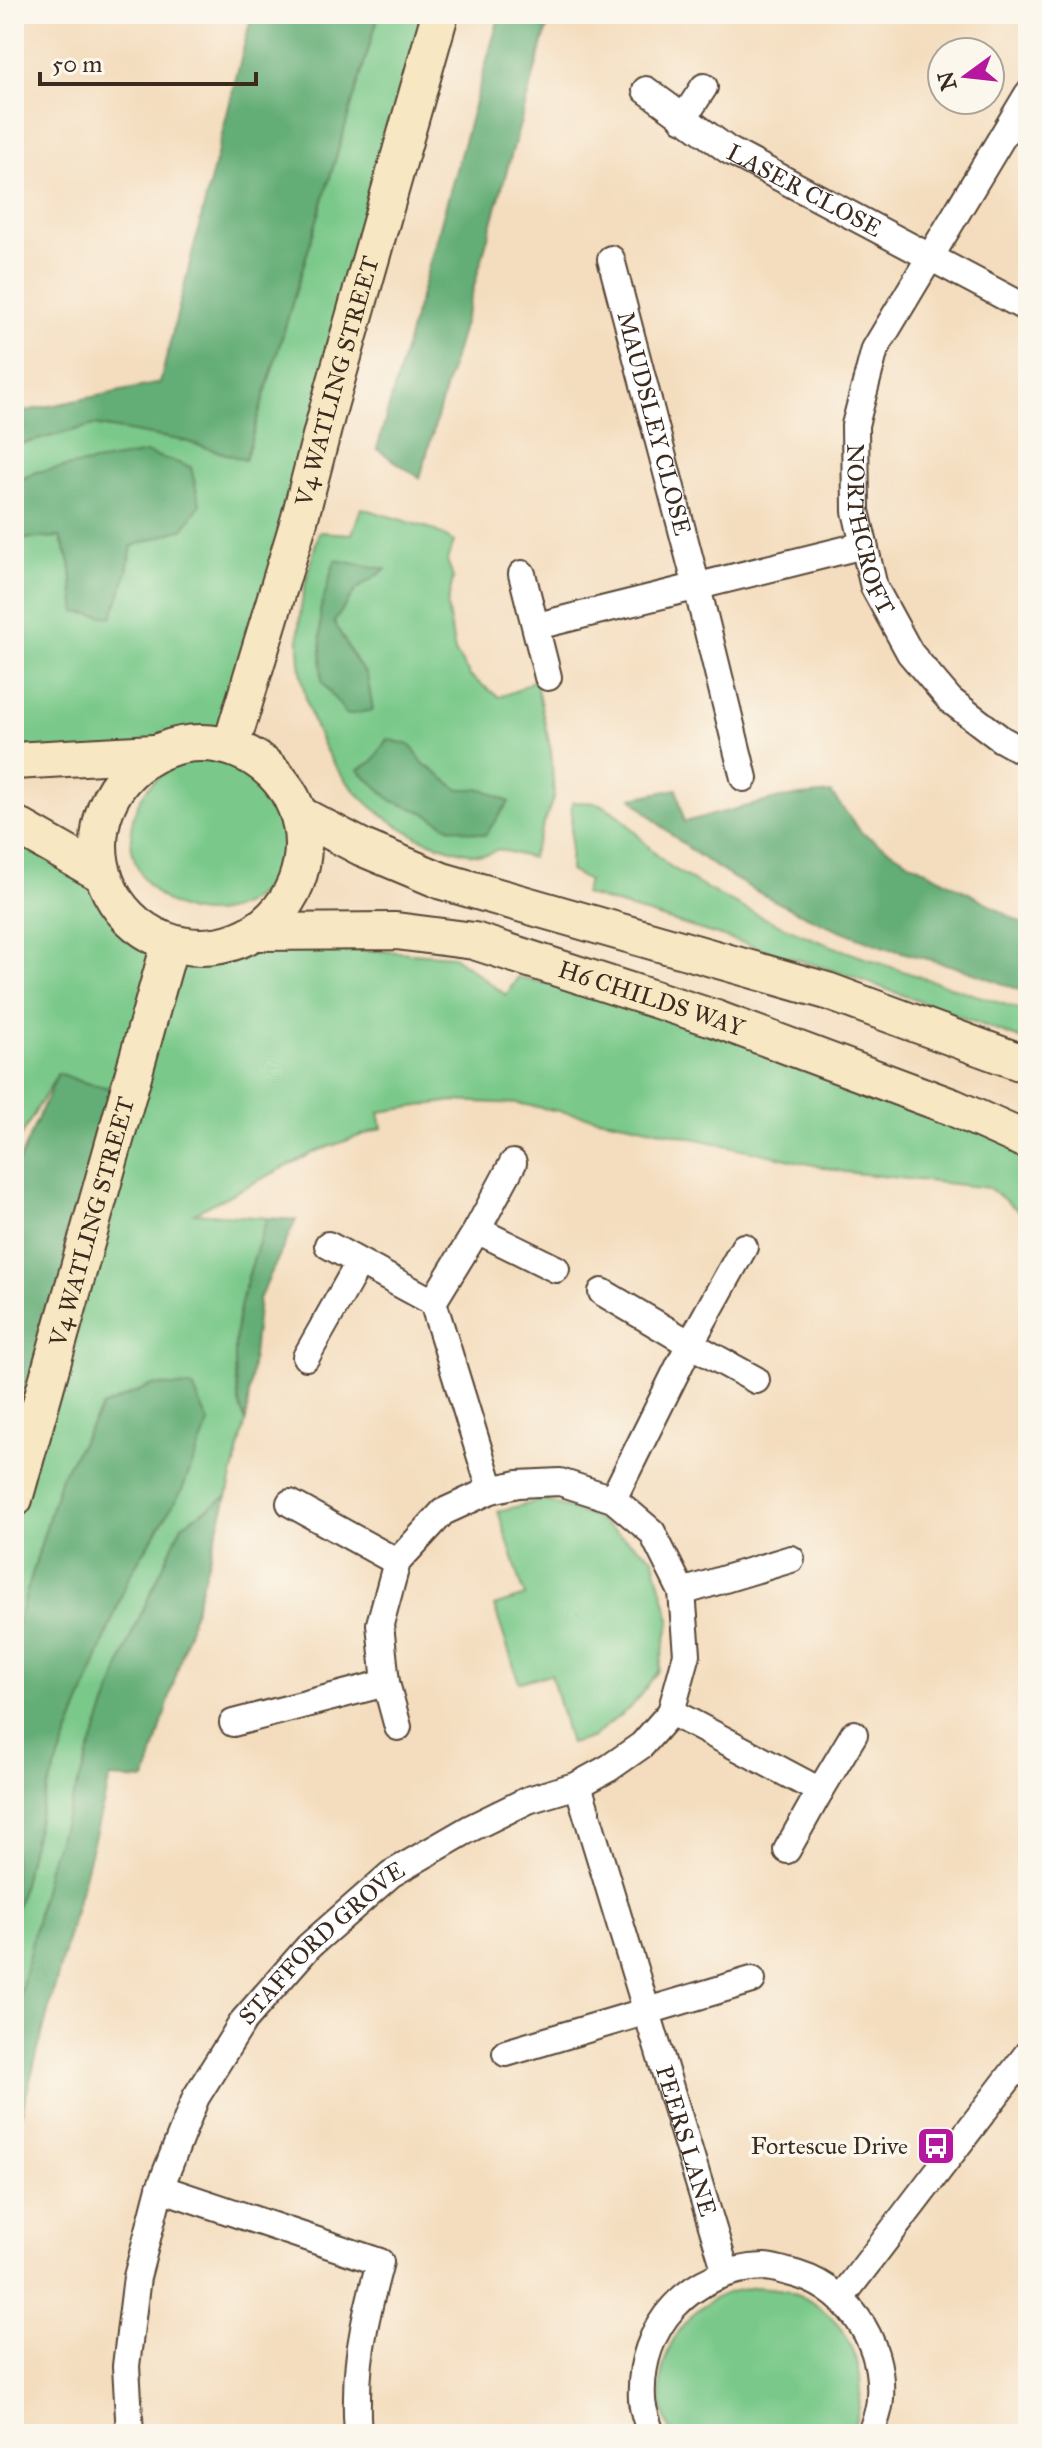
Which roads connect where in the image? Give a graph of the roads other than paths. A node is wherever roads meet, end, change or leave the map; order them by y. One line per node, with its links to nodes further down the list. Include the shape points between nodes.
1 (440, 14): 14 (street, V4 WATLING STREET)
2 (704, 87): 5 (street)
3 (646, 90): 5 (street, LASER CLOSE)
4 (1028, 94): 6 (street, NORTHCROFT)
5 (683, 119): 6 (street, LASER CLOSE, via 728,150)
6 (930, 257): 8 (street, LASER CLOSE); 9 (street, NORTHCROFT, via 875,349 855,425 856,511)
7 (611, 259): 11 (street, MAUDSLEY CLOSE)
8 (1028, 309)
9 (864, 545): 11 (street); 16 (street, NORTHCROFT, via 874,587 910,653 950,700)
10 (522, 574): 12 (street)
11 (697, 587): 12 (street); 18 (street, MAUDSLEY CLOSE)
12 (537, 626): 13 (street)
13 (548, 677)
14 (231, 746): 15 (street, via 185,743); 19 (street, via 261,761 285,785)
15 (154, 753): 17 (street); 21 (street, via 131,769 107,805 98,846)
16 (1028, 754)
17 (14, 761)
18 (744, 778)
19 (300, 815): 22 (street, via 304,848 298,881 282,909); 24 (street, via 442,881 827,991)
20 (14, 824): 21 (street)
21 (102, 874): 23 (street, via 113,898 139,928)
22 (257, 932): 23 (street, via 232,944); 25 (street, H6 CHILDS WAY, via 396,931 474,941 716,1019)
23 (170, 944): 38 (street, V4 WATLING STREET)
24 (1028, 1065)
25 (1028, 1141)
26 (513, 1163): 27 (street)
27 (477, 1230): 31 (street); 33 (street)
28 (328, 1245): 30 (street)
29 (744, 1247): 34 (street)
30 (359, 1263): 33 (street); 35 (street)
31 (556, 1269)
32 (602, 1292): 34 (street)
33 (433, 1302): 37 (street)
34 (690, 1344): 36 (street); 39 (street)
35 (306, 1357)
36 (756, 1380)
37 (491, 1490): 39 (street, STAFFORD GROVE, via 560,1482); 42 (street, STAFFORD GROVE, via 443,1512)
38 (14, 1499)
39 (613, 1499): 43 (street, STAFFORD GROVE, via 652,1532)
40 (290, 1503): 42 (street)
41 (791, 1559): 43 (street)
42 (397, 1562): 44 (street, STAFFORD GROVE, via 380,1624)
43 (682, 1592): 45 (street, STAFFORD GROVE, via 687,1654)
44 (386, 1683): 46 (street); 47 (street, STAFFORD GROVE)
45 (671, 1712): 49 (street, STAFFORD GROVE, via 642,1745); 50 (street)
46 (233, 1723)
47 (398, 1727)
48 (854, 1734): 50 (street)
49 (578, 1785): 53 (street, PEERS LANE); 56 (street, STAFFORD GROVE, via 528,1800 391,1874 309,1946 228,2045 196,2097)
50 (820, 1791): 51 (street)
51 (787, 1850)
52 (752, 1980): 53 (street)
53 (646, 2012): 54 (street); 57 (street, PEERS LANE)
54 (506, 2053)
55 (1028, 2053): 58 (street)
56 (160, 2188): 59 (street, STAFFORD GROVE, via 137,2277 126,2366); 60 (street, via 380,2262 357,2373)
57 (726, 2272): 58 (street, via 780,2270 806,2276); 61 (street, via 689,2291 661,2321 644,2359 642,2401)
58 (841, 2298): 62 (street, via 865,2327 878,2362 880,2400)
59 (130, 2434)
60 (359, 2434)
61 (651, 2434)
62 (871, 2434)

